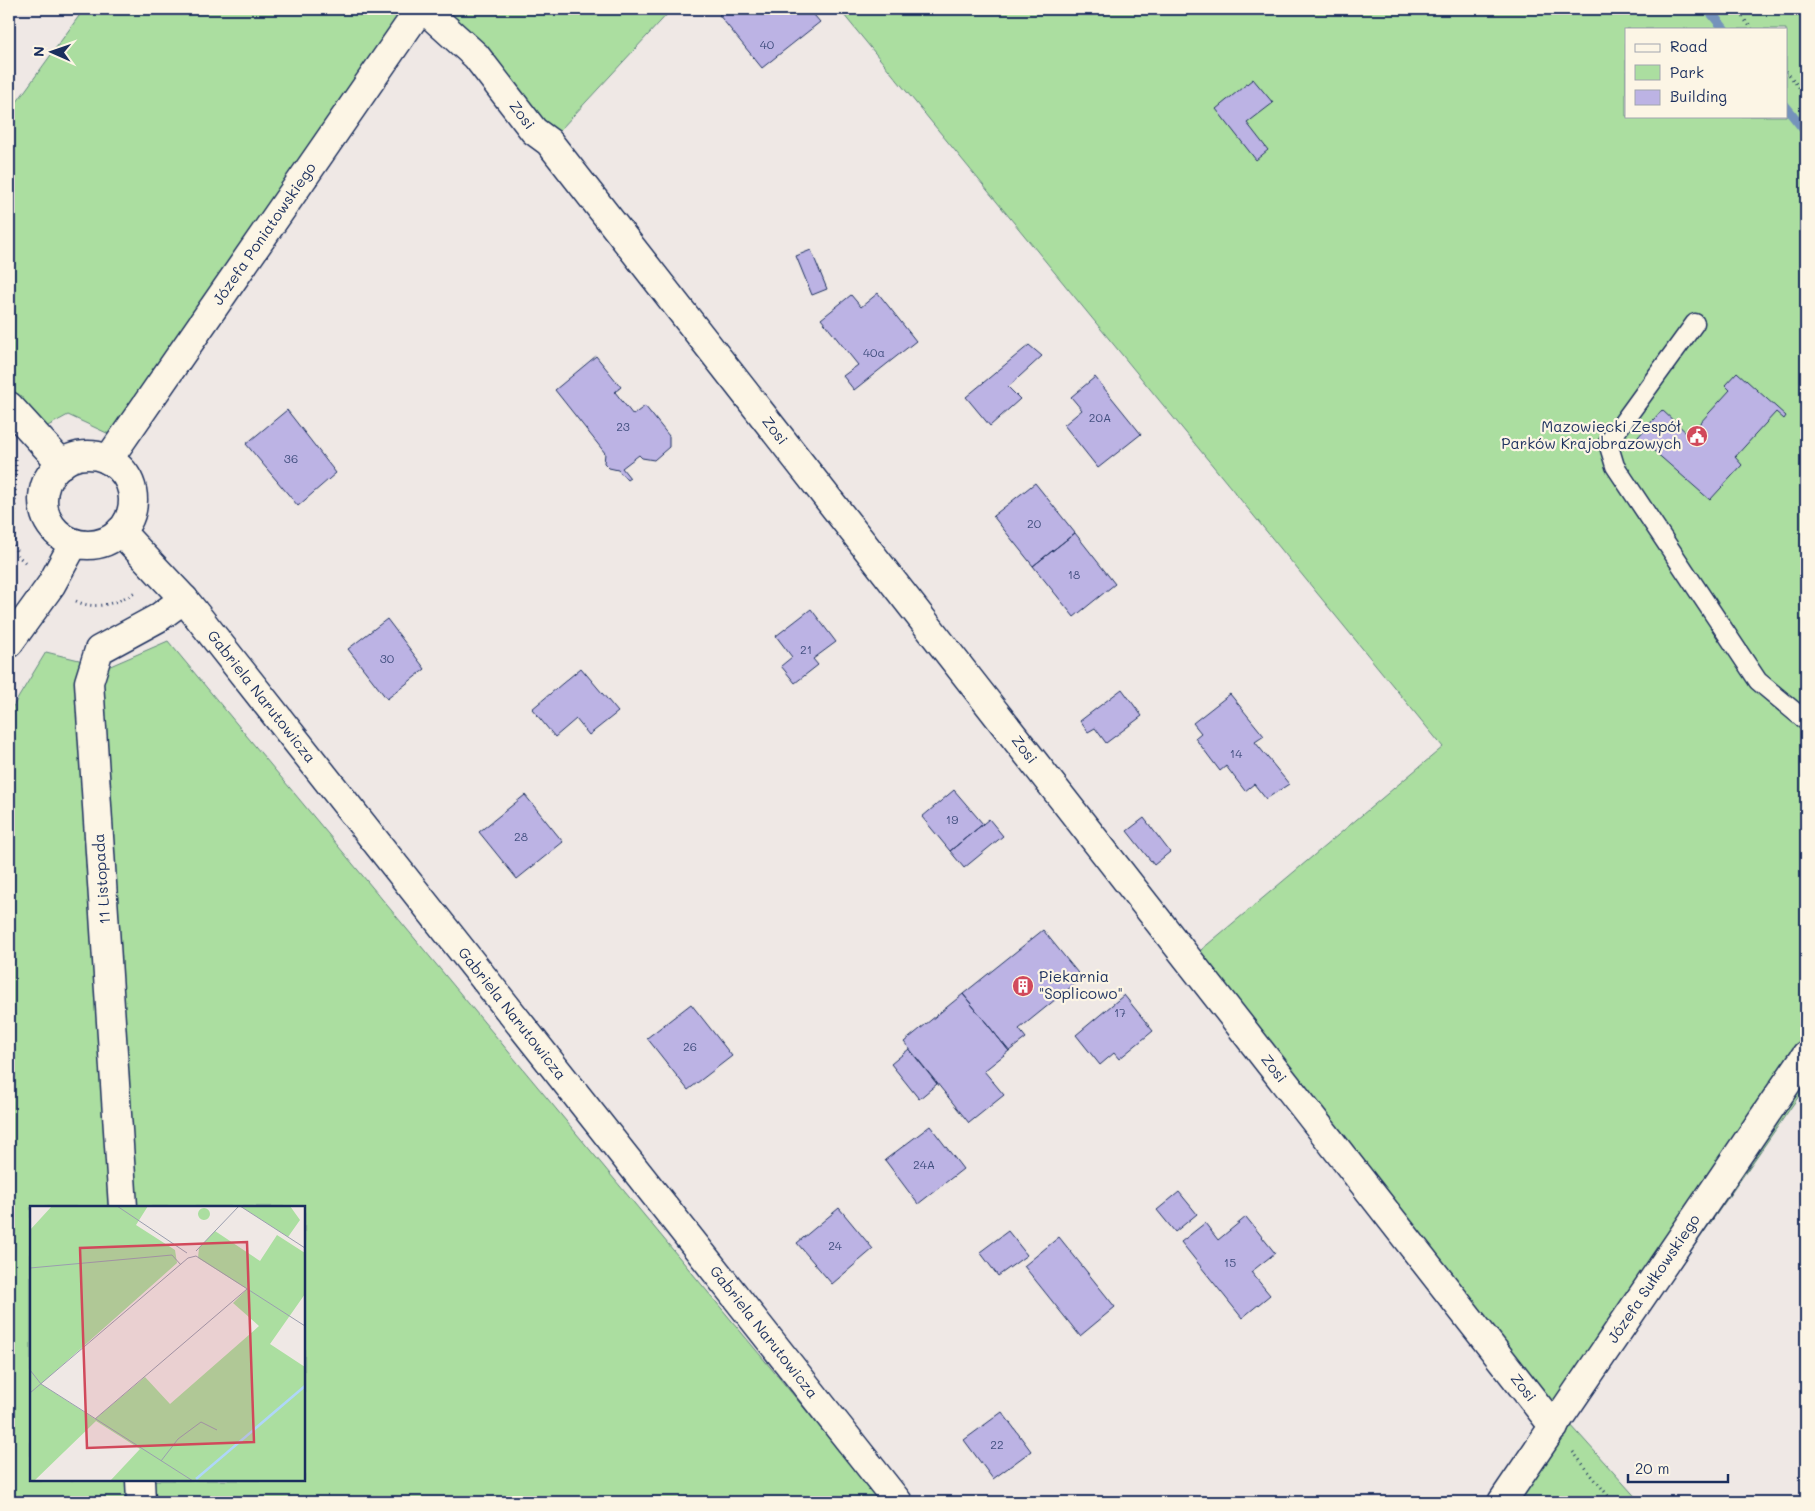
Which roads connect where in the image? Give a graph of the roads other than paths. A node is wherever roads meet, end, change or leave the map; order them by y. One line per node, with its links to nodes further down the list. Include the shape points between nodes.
1 (420, 9): 5 (street, Józefa Poniatowskiego)
2 (424, 9): 14 (street, Zosi, via 476,56 534,131 549,142)
3 (1695, 323): 11 (lane, via 1608,443 1615,466 1758,681)
4 (9, 406): 6 (street)
5 (108, 460): 6 (street, via 85,455); 7 (street, via 127,478 132,494 130,514)
6 (62, 464): 8 (street, via 47,481 44,506 54,529)
7 (120, 531): 8 (street, via 95,544); 9 (street, Gabriela Narutowicza)
8 (74, 543): 10 (street, via 51,585)
9 (184, 599): 13 (street, 11 Listopada, via 158,618 99,650 89,682); 17 (street, Gabriela Narutowicza)
10 (9, 643)
11 (1806, 721)
12 (1806, 1055): 14 (street, Józefa Sułkowskiego)
13 (123, 1206)
14 (1554, 1427): 18 (street, Józefa Sułkowskiego)
15 (140, 1481): 16 (street)
16 (141, 1502)
17 (898, 1502)
18 (1502, 1502)

